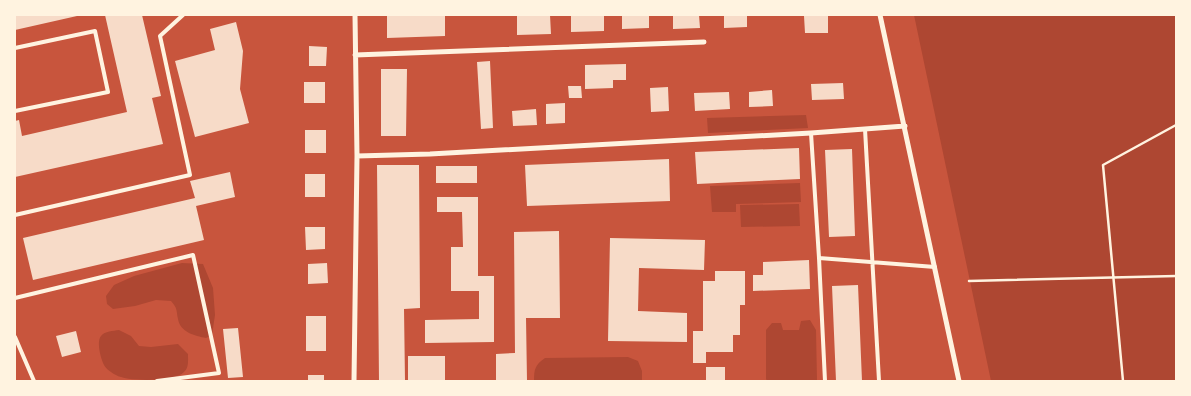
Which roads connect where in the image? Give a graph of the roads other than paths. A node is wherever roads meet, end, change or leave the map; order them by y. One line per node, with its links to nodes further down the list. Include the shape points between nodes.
1 (183, 15): 12 (lane, via 160,36 190,176)
2 (355, 15): 6 (street)
3 (880, 15): 8 (street)
4 (704, 42): 6 (street)
5 (15, 48): 7 (lane, via 95,31 108,92)
6 (356, 55): 11 (street)
7 (15, 112)
8 (905, 126): 9 (street); 15 (street)
9 (865, 129): 10 (street); 14 (lane)
10 (811, 132): 11 (street); 13 (lane)
11 (357, 156): 20 (street)
12 (15, 215)
13 (819, 258): 14 (lane); 21 (lane)
14 (872, 262): 15 (lane); 22 (lane)
15 (935, 268): 23 (street)
16 (15, 298): 19 (lane, via 193,255 219,373)
17 (15, 337): 18 (lane)
18 (34, 381)
19 (158, 381)
20 (354, 381)
21 (825, 381)
22 (879, 381)
23 (959, 381)

